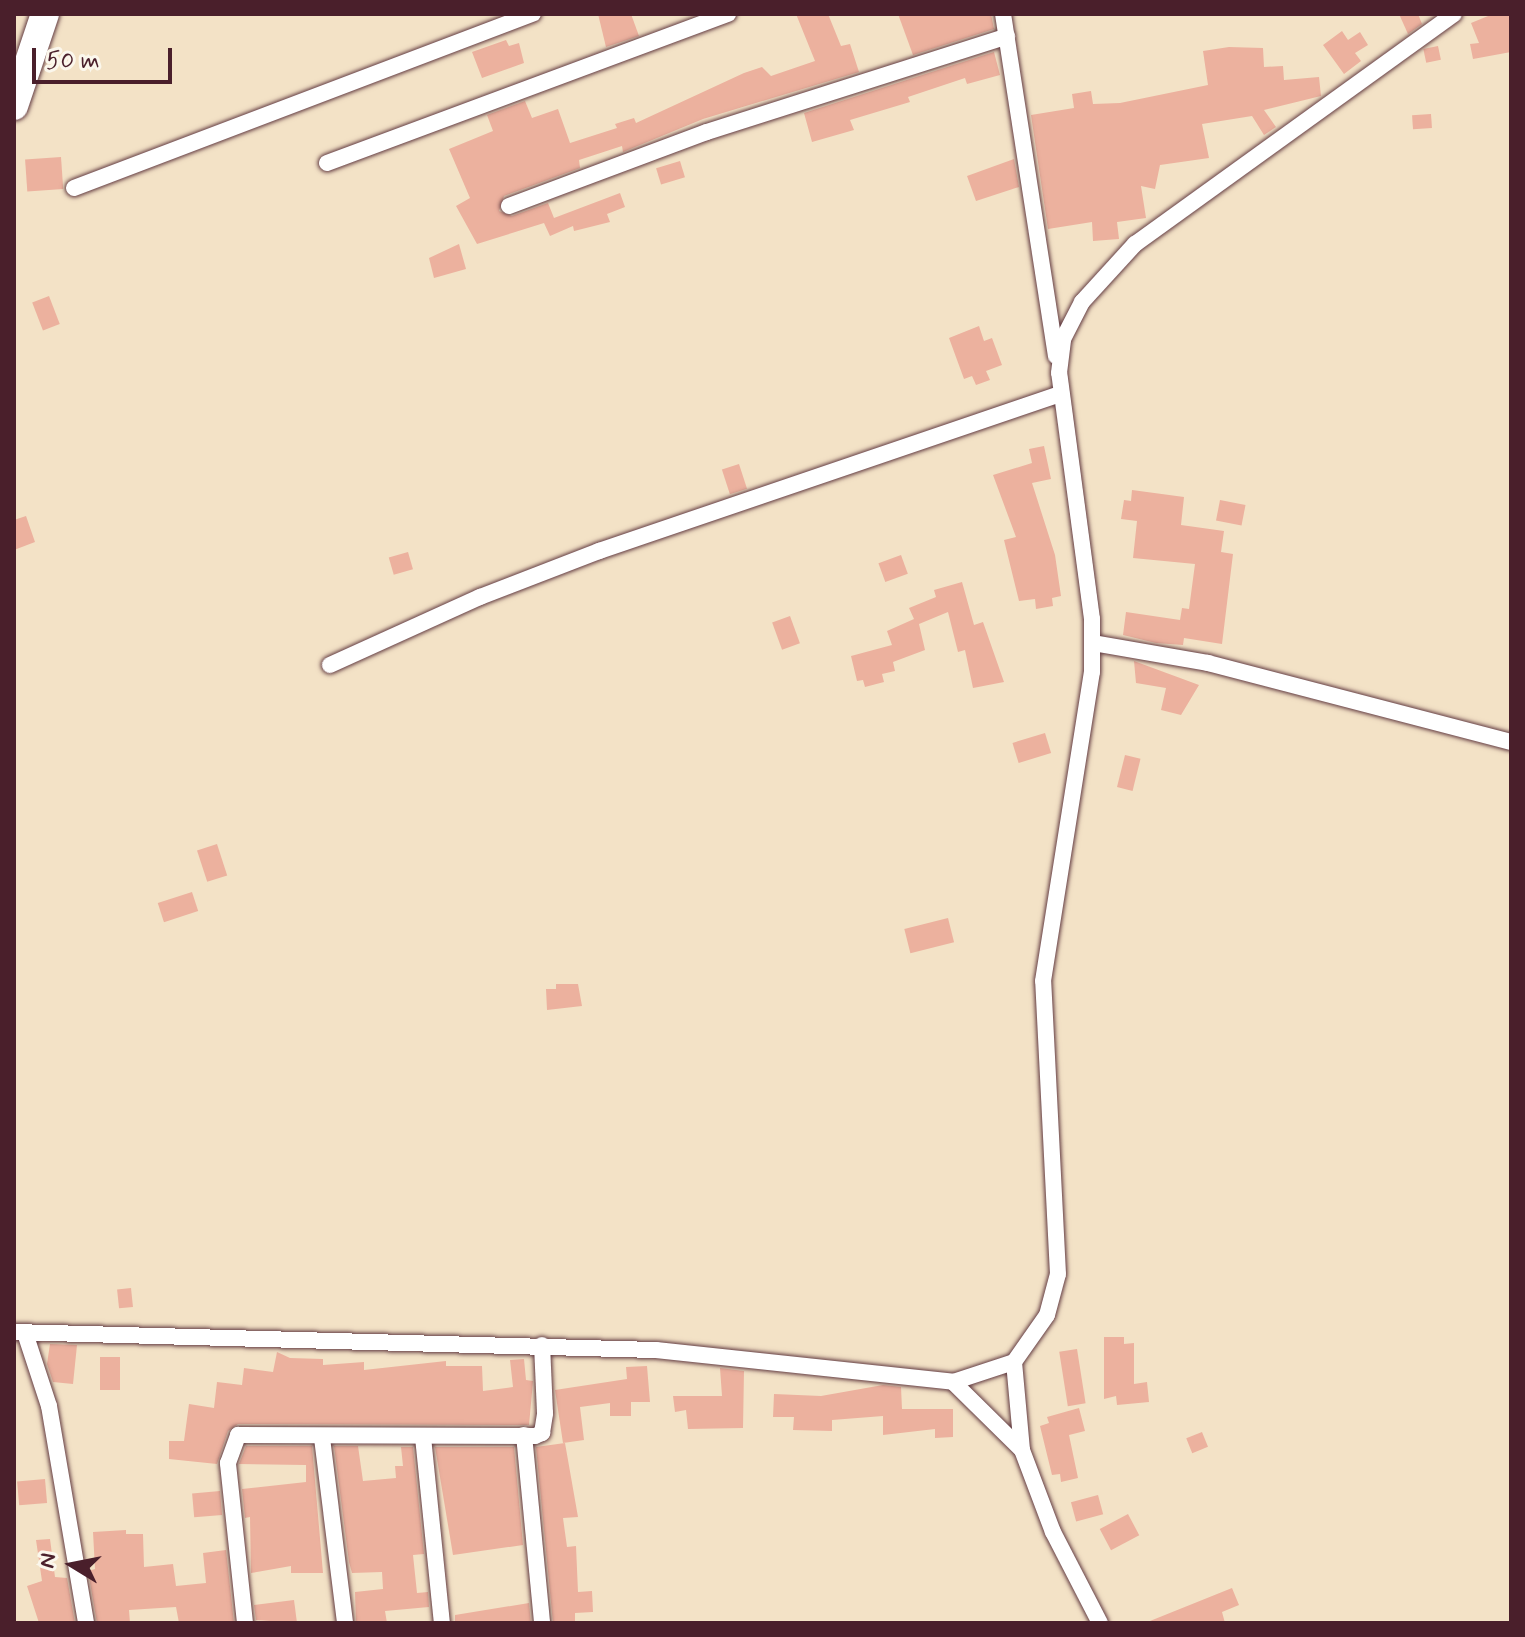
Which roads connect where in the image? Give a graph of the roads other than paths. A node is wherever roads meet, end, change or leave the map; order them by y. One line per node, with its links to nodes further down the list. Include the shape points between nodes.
1 (45, 14): 7 (highway)
2 (533, 14): 9 (street)
3 (728, 14): 8 (street)
4 (1003, 14): 6 (street)
5 (1454, 14): 11 (street, via 1135,244 1103,275 1070,323)
6 (1007, 36): 10 (street, via 707,132); 11 (street)
7 (14, 106)
8 (327, 163)
9 (74, 188)
10 (509, 206)
11 (1059, 373): 12 (street)
12 (1061, 394): 13 (street); 14 (street, via 599,551 480,597)
13 (1093, 643): 15 (street, via 1208,663); 18 (street, via 1085,734 1043,981 1058,1274 1047,1315)
14 (330, 665)
15 (1511, 742)
16 (20, 1332): 17 (street); 24 (street, via 49,1406)
17 (542, 1345): 19 (street, via 672,1352); 20 (street, via 542,1433)
18 (1014, 1362): 19 (street); 23 (street)
19 (953, 1382): 23 (street)
20 (524, 1435): 21 (street); 28 (street)
21 (423, 1437): 22 (street); 27 (street)
22 (322, 1438): 25 (street, via 249,1433 238,1435 230,1445); 26 (street)
23 (1022, 1450): 29 (street, via 1053,1532)
24 (86, 1623)
25 (245, 1623)
26 (345, 1623)
27 (442, 1623)
28 (542, 1623)
29 (1100, 1623)

